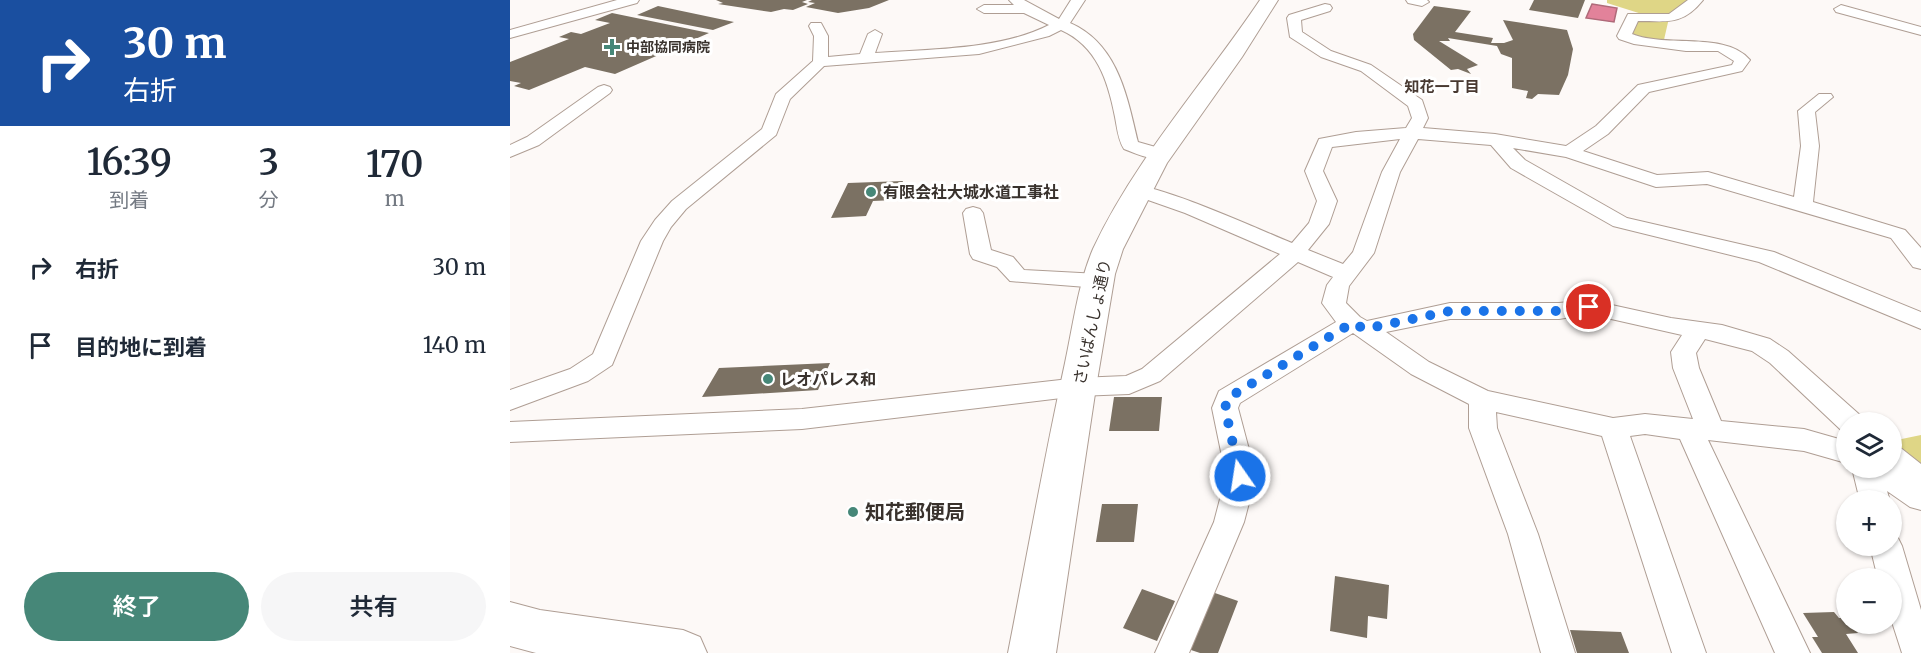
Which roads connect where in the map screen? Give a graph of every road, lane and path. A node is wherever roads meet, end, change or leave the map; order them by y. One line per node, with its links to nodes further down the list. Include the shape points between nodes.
1 (632, 0): 12 (street)
2 (1078, 0): 9 (street)
3 (1269, 0): 22 (main road, さいばんしょ通り)
4 (1696, 0): 21 (street, via 1680,14 1667,18 1633,17 1624,36 1686,47 1721,47 1742,60 1737,68 1644,88 1602,130)
5 (1021, 4): 7 (street); 9 (street)
6 (1325, 8): 18 (street, via 1294,18 1295,34 1326,54 1366,68 1416,104 1420,118)
7 (984, 9)
8 (1841, 9): 11 (street)
9 (1061, 24): 14 (street, via 1044,33 979,50); 22 (street, via 1096,45 1118,94 1130,145)
10 (816, 26): 15 (street, via 821,36)
11 (1921, 31)
12 (510, 34)
13 (876, 34): 14 (street)
14 (866, 58): 15 (street)
15 (820, 62): 35 (street, via 782,97 770,131 679,205 662,224 603,359 579,375)
16 (604, 90): 20 (street, via 533,141)
17 (1825, 97): 24 (street, via 1806,111 1811,132 1810,159)
18 (1411, 132): 19 (street); 26 (street, via 1325,143 1314,171 1327,201 1319,224); 28 (street, via 1391,172 1363,253)
19 (1495, 139): 21 (street); 30 (street, via 1518,164 1620,222 1766,257)
20 (510, 152)
21 (1569, 152): 24 (street, via 1656,181 1708,178)
22 (1160, 154): 23 (main road, さいばんしょ通り)
23 (1138, 190): 26 (street); 29 (main road, さいばんしょ通り, via 1108,249)
24 (1802, 206): 27 (street, via 1898,234)
25 (973, 213): 29 (street, via 981,254 1005,262 1018,276)
26 (1296, 253): 28 (street); 33 (street, via 1151,375 1129,385)
27 (1921, 262)
28 (1346, 274): 31 (street, via 1338,285 1334,303 1339,312)
29 (1099, 281): 33 (main road, さいばんしょ通り)
30 (1921, 321)
31 (1359, 326): 32 (street, via 1450,311 1559,311 1589,307); 34 (street, via 1420,368); 49 (street, via 1228,398 1225,408 1240,476 1229,522)
32 (1699, 330): 36 (street, via 1761,345); 38 (street, via 1683,352)
33 (1078, 387): 39 (street, via 802,419); 48 (main road, さいばんしょ通り)
34 (1482, 399): 37 (street); 50 (street, via 1484,428 1523,534)
35 (510, 400)
36 (1839, 412)
37 (1613, 428): 38 (street, via 1645,424); 51 (street)
38 (1700, 430): 40 (street, via 1804,440); 52 (street)
39 (510, 432)
40 (1836, 449)
41 (1902, 465): 43 (street)
42 (1890, 478): 44 (street)
43 (1921, 480)
44 (1921, 498)
45 (1888, 556): 53 (street)
46 (510, 624): 47 (main road)
47 (683, 653)
48 (1032, 653)
49 (1172, 653)
50 (1558, 653)
51 (1689, 653)
52 (1794, 653)
53 (1918, 653)

